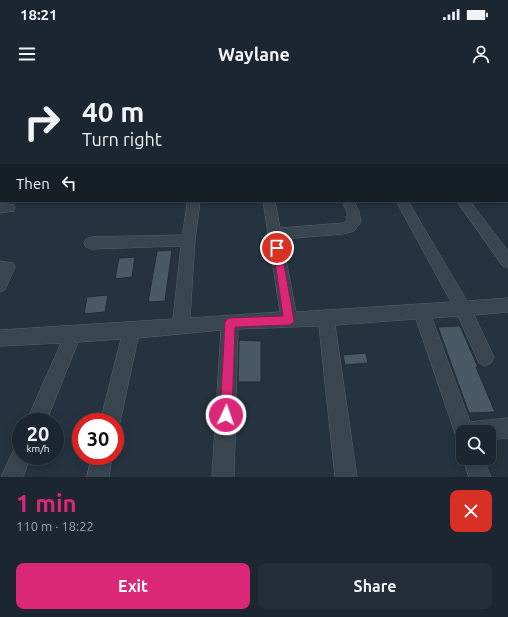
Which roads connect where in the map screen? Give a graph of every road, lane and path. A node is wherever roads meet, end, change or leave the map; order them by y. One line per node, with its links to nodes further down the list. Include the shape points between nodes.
1 (194, 202): 7 (street)
2 (269, 202): 6 (street)
3 (348, 202): 6 (street, via 354,222 349,227)
4 (403, 202): 13 (street)
5 (464, 202): 9 (street)
6 (274, 234): 16 (street)
7 (188, 240): 8 (street); 18 (street)
8 (91, 243)
9 (508, 262)
10 (0, 267): 11 (street, via 8,267)
11 (0, 286)
12 (508, 305): 13 (street)
13 (462, 307): 14 (street); 22 (street)
14 (421, 311): 15 (street); 25 (street, via 464,432)
15 (326, 318): 16 (street); 32 (street)
16 (289, 320): 17 (street)
17 (230, 322): 18 (street); 31 (street)
18 (181, 326): 19 (street)
19 (131, 331): 20 (street); 24 (street)
20 (73, 334): 21 (street); 23 (street)
21 (0, 338)
22 (485, 357)
23 (40, 413)
24 (112, 413)
25 (508, 428)
26 (17, 465): 29 (street)
27 (100, 465): 30 (street)
28 (476, 465): 33 (street)
29 (12, 477)
30 (98, 477)
31 (223, 477)
32 (346, 477)
33 (480, 477)

